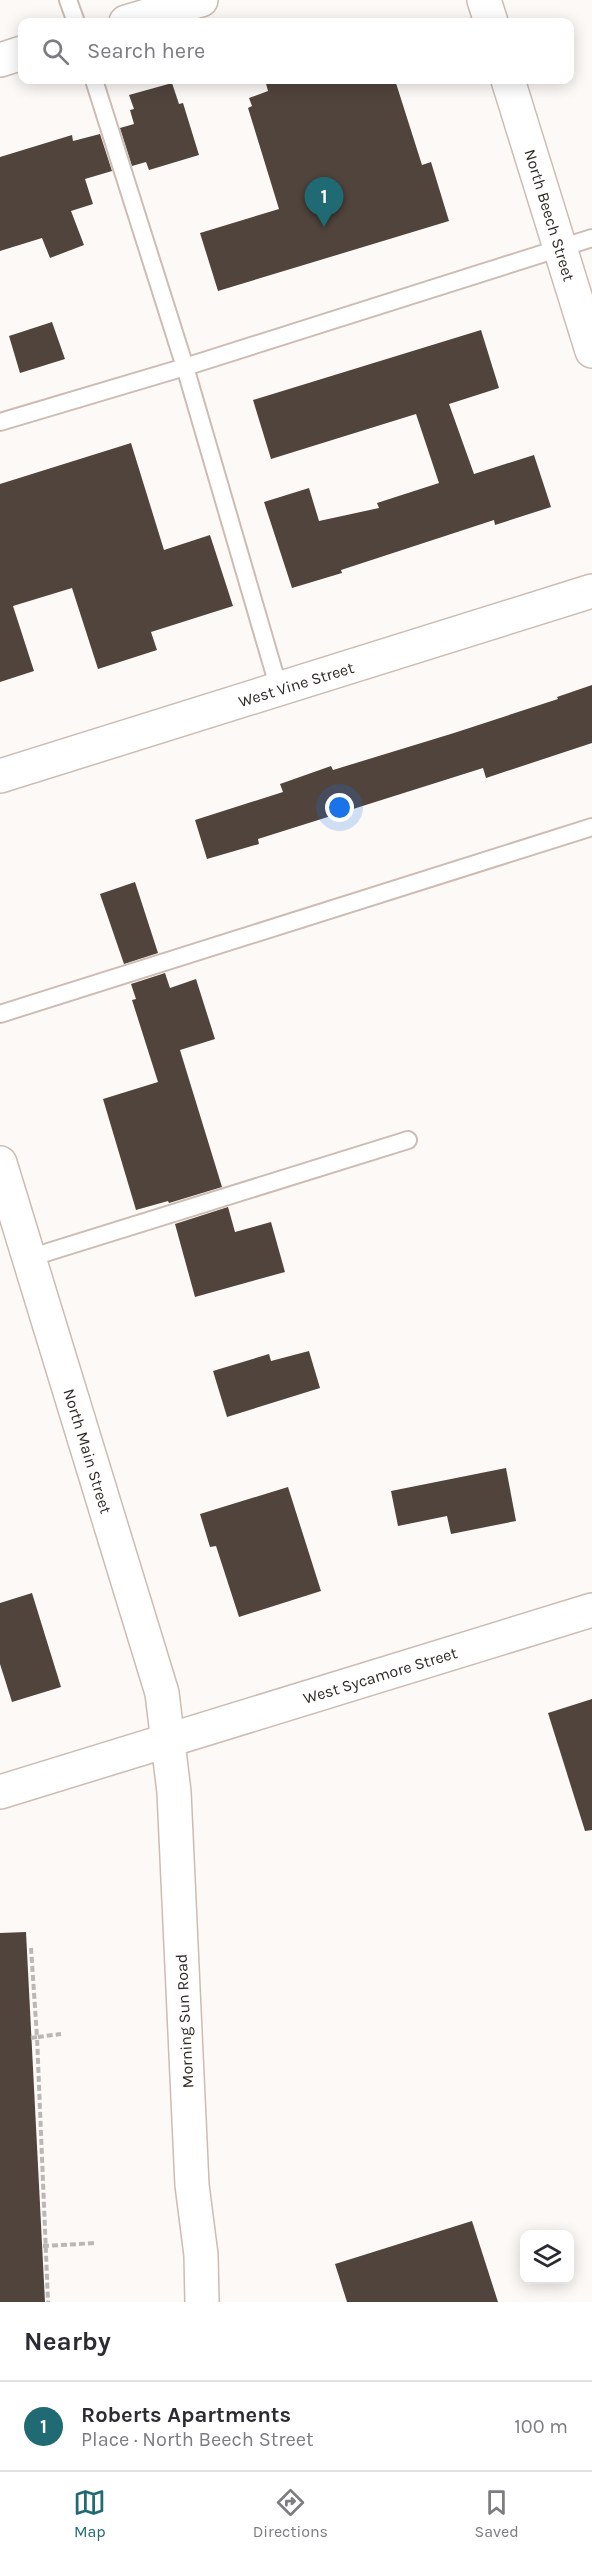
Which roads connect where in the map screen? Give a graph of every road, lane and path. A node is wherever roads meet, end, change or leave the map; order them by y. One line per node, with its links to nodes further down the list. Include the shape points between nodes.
1 (68, 0): 4 (lane)
2 (201, 0): 5 (street)
3 (484, 0): 6 (street)
4 (75, 18)
5 (140, 18)
6 (490, 18)
7 (18, 54): 8 (street)
8 (0, 60)
9 (95, 84): 14 (lane)
10 (509, 84): 12 (street, North Beech Street)
11 (592, 238): 12 (lane)
12 (561, 248): 13 (street, North Beech Street); 14 (lane)
13 (592, 351)
14 (185, 367): 15 (lane); 17 (lane)
15 (0, 422)
16 (592, 591): 17 (street, West Vine Street)
17 (279, 689): 18 (street, West Vine Street)
18 (0, 776)
19 (592, 827): 20 (lane)
20 (0, 1014)
21 (408, 1140): 23 (lane)
22 (0, 1163): 23 (street, North Main Street)
23 (29, 1258): 25 (street, North Main Street, via 162,1693)
24 (592, 1610): 25 (street, West Sycamore Street)
25 (168, 1740): 26 (street, West Sycamore Street); 34 (street, Morning Sun Road)
26 (0, 1792)
27 (31, 1948): 29 (path)
28 (62, 2034): 29 (path)
29 (37, 2037): 30 (path); 32 (path)
30 (31, 2038)
31 (96, 2243): 32 (path)
32 (44, 2246): 33 (path)
33 (48, 2302)
34 (202, 2302)

